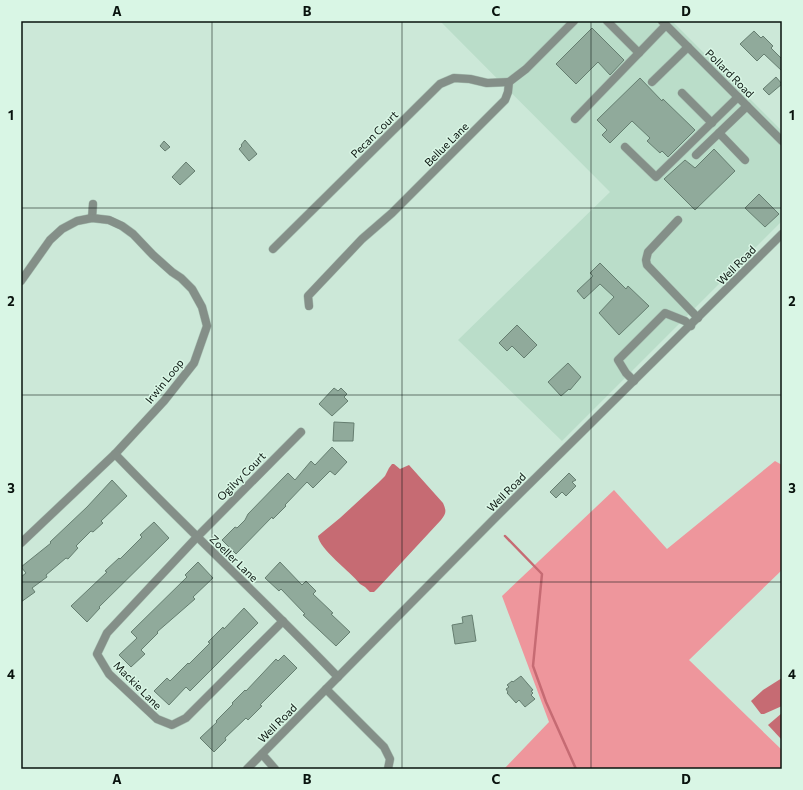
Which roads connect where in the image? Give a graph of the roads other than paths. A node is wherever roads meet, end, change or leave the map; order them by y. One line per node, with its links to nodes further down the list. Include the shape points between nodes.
1 (574, 21): 6 (street, via 526,69)
2 (607, 21): 5 (street)
3 (664, 23): 4 (street, Pollard Road); 5 (street)
4 (688, 47): 7 (street); 9 (street, Pollard Road)
5 (639, 53): 11 (street)
6 (509, 82): 22 (street, Pecan Court, via 487,83 454,78 440,84); 24 (street, Bellue Lane, via 505,100 308,296)
7 (652, 82)
8 (682, 93): 12 (street)
9 (738, 97): 10 (street, Pollard Road); 12 (street)
10 (748, 106): 13 (street); 14 (street, Pollard Road)
11 (575, 119)
12 (712, 123): 15 (street, via 656,177)
13 (719, 133): 16 (street); 17 (street)
14 (782, 141)
15 (625, 147)
16 (696, 155)
17 (745, 160)
18 (93, 204): 19 (street)
19 (92, 218): 23 (street, Irwin Loop, via 77,220 62,229 50,240); 29 (street, Irwin Loop, via 108,220 122,226 181,278 202,307 207,326 194,363)
20 (678, 220): 25 (street, via 648,252 647,265)
21 (782, 234): 25 (street, Well Road)
22 (273, 249)
23 (21, 281)
24 (309, 306)
25 (698, 318): 26 (street, Well Road)
26 (690, 326): 27 (street, Well Road); 27 (street, via 685,321 665,313 618,360)
27 (634, 381): 33 (street, Well Road)
28 (301, 432): 30 (street, Ogilvy Court)
29 (115, 454): 30 (street, Zoeller Lane); 31 (street, Irwin Loop)
30 (197, 537): 32 (street, Zoeller Lane); 32 (street, Mackie Lane, via 107,633 96,654 109,674 157,719 172,725 186,718)
31 (21, 543)
32 (283, 621): 33 (street, Zoeller Lane)
33 (338, 677): 34 (street, Well Road)
34 (326, 689): 35 (street, Well Road); 38 (street, via 384,746 390,758)
35 (262, 754): 36 (street, Well Road); 37 (street)
36 (247, 769)
37 (275, 769)
38 (388, 769)

